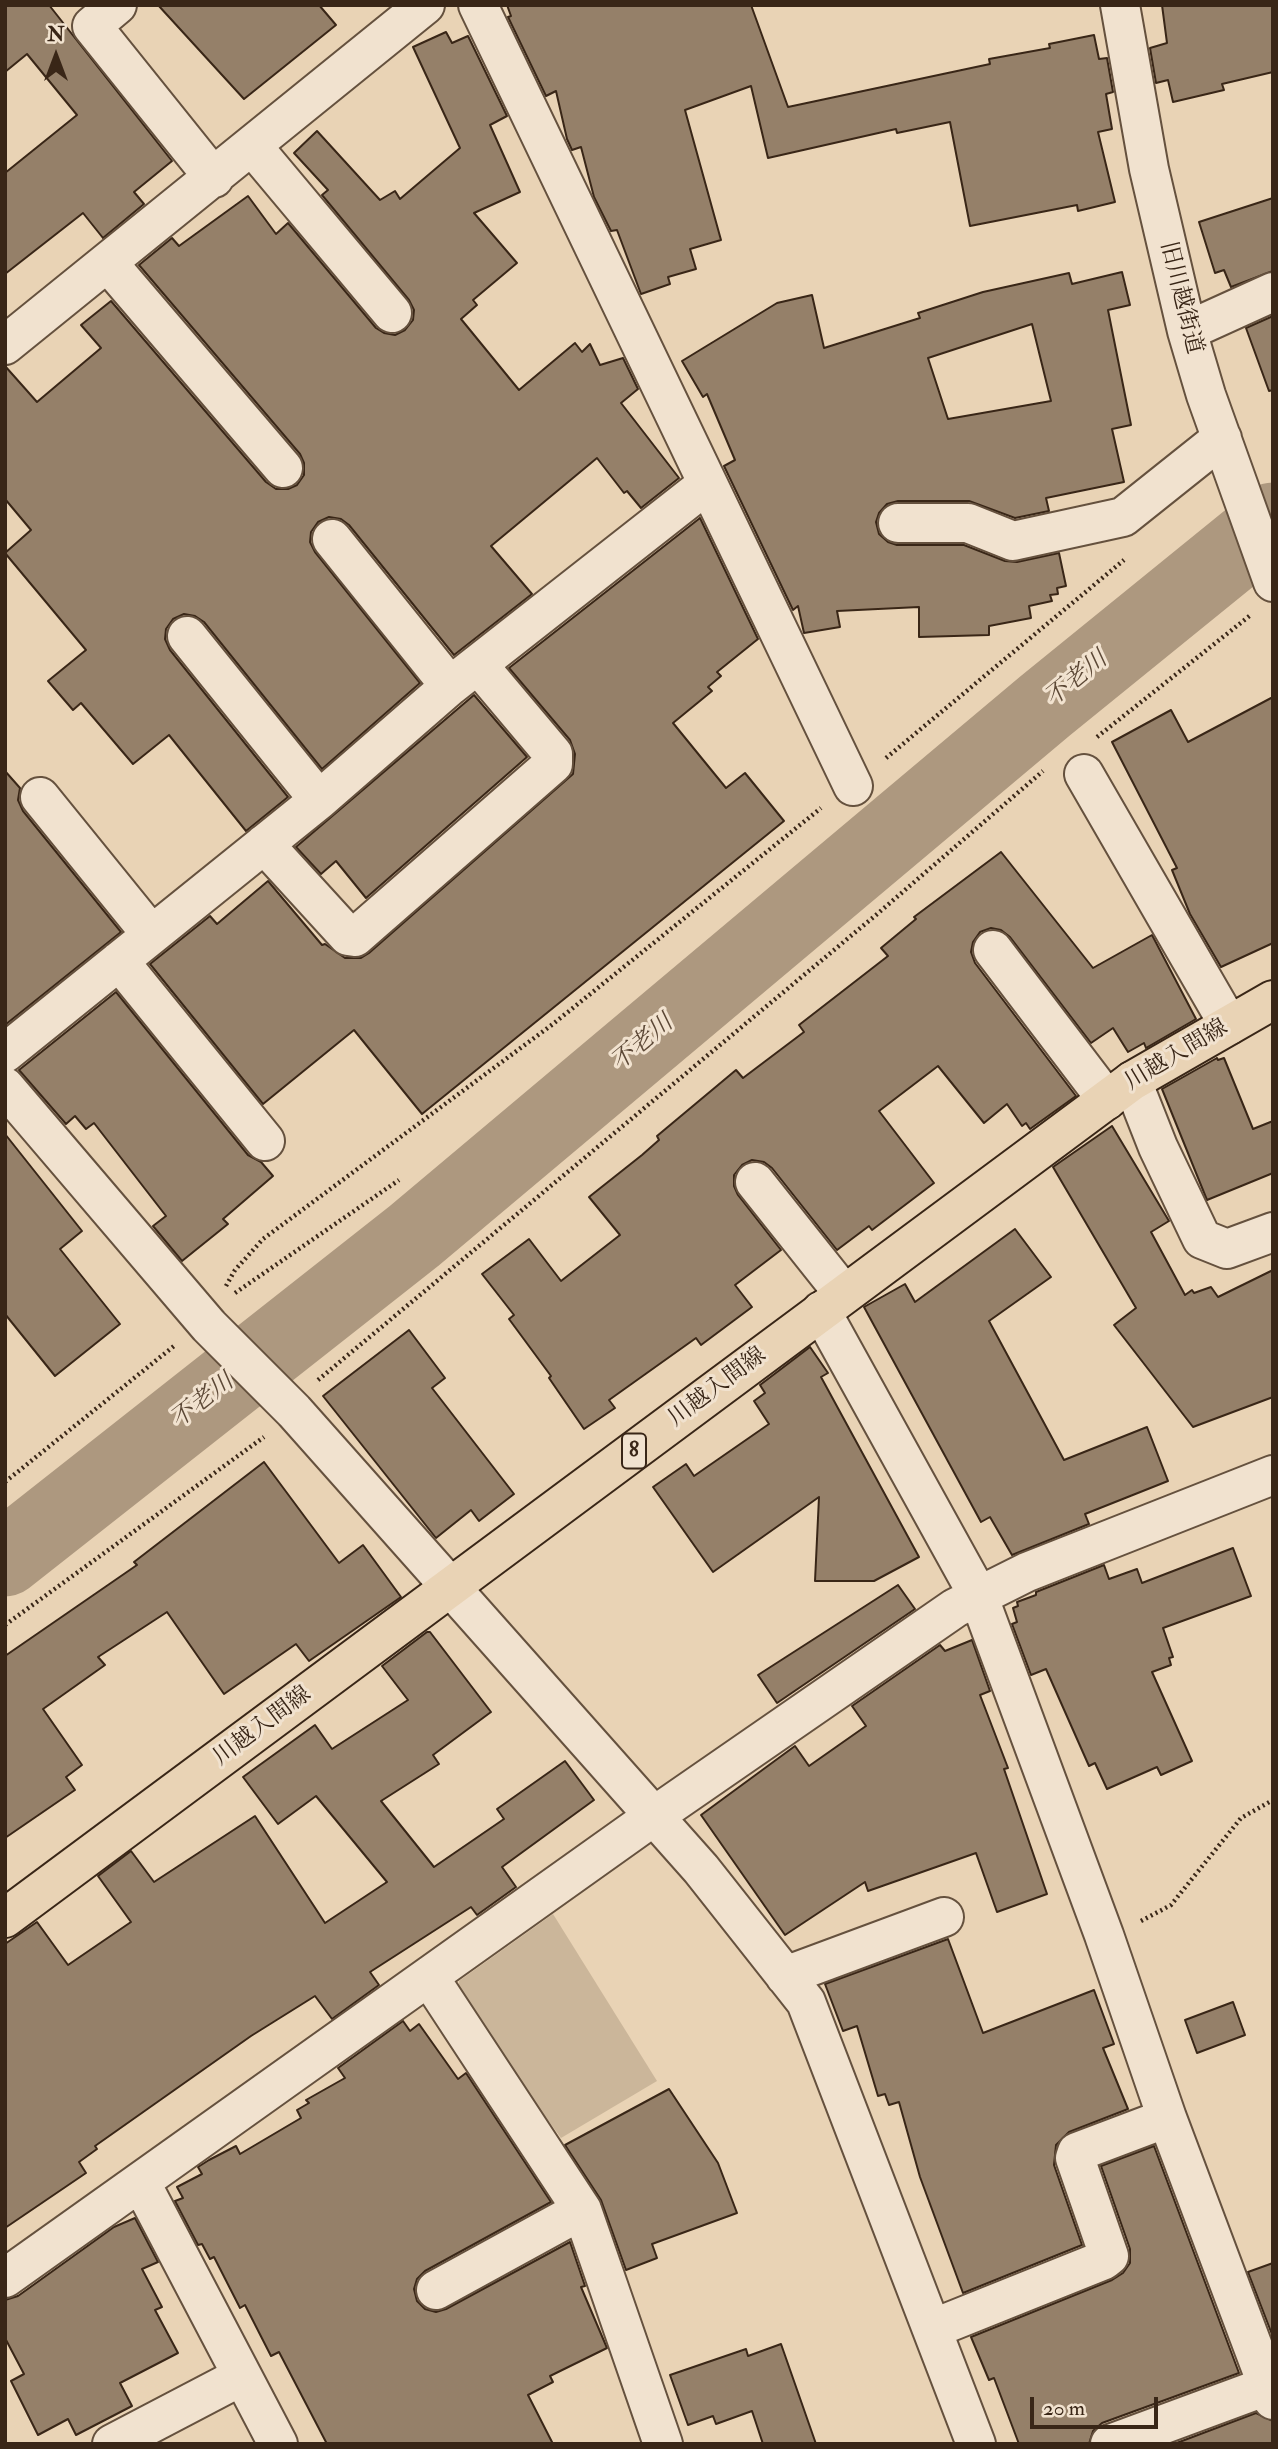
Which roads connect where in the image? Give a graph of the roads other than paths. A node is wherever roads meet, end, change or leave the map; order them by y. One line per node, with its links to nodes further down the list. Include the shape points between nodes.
1 (117, 5): 6 (street, via 92,26)
2 (425, 5): 5 (street)
3 (478, 5): 14 (street)
4 (1120, 5): 10 (street, 旧川越街道, via 1149,169)
5 (253, 147): 6 (street); 9 (street)
6 (214, 178): 7 (street)
7 (108, 263): 11 (street); 13 (street)
8 (1273, 292): 10 (street)
9 (392, 313)
10 (1187, 331): 12 (street, 旧川越街道)
11 (6, 343)
12 (1222, 438): 15 (street, via 1123,517 1013,541 968,523); 17 (street, 旧川越街道, via 1237,479)
13 (283, 468)
14 (706, 485): 19 (street); 21 (street)
15 (898, 523)
16 (332, 539): 19 (street)
17 (1265, 596)
18 (187, 636): 23 (street)
19 (464, 676): 23 (street); 24 (street, via 553,754 553,764 355,937 348,936)
20 (1085, 765): 29 (street)
21 (853, 786)
22 (40, 797): 25 (street)
23 (319, 800): 24 (street)
24 (264, 844): 25 (street)
25 (151, 934): 27 (street)
26 (993, 950): 32 (street)
27 (119, 961): 30 (street); 33 (street)
28 (1273, 1000): 29 (main road, 川越入間線 / 8)
29 (1229, 1025): 32 (main road, 川越入間線 / 8)
30 (5, 1053)
31 (5, 1087): 38 (street)
32 (1119, 1090): 35 (street, via 1158,1147 1202,1238 1227,1249); 36 (main road, 川越入間線 / 8)
33 (265, 1141)
34 (755, 1182): 36 (street)
35 (1273, 1231)
36 (832, 1302): 38 (main road, 川越入間線 / 8); 39 (street)
37 (1273, 1475): 39 (street)
38 (449, 1589): 40 (street); 42 (main road, 川越入間線 / 8)
39 (978, 1595): 40 (street); 45 (street)
40 (654, 1816): 43 (street); 44 (street)
41 (944, 1917): 43 (street)
42 (5, 1918)
43 (785, 1976): 50 (street, via 806,2002)
44 (429, 1977): 46 (street); 47 (street)
45 (1167, 2119): 50 (street, via 1077,2152 1074,2158 1109,2256); 52 (street)
46 (141, 2183): 48 (street); 51 (street)
47 (582, 2210): 49 (street); 55 (street)
48 (5, 2278)
49 (436, 2290)
50 (932, 2329): 56 (street)
51 (242, 2376): 53 (street); 54 (street)
52 (1270, 2393): 57 (street)
53 (112, 2444)
54 (278, 2444)
55 (663, 2444)
56 (976, 2444)
57 (1110, 2444)

